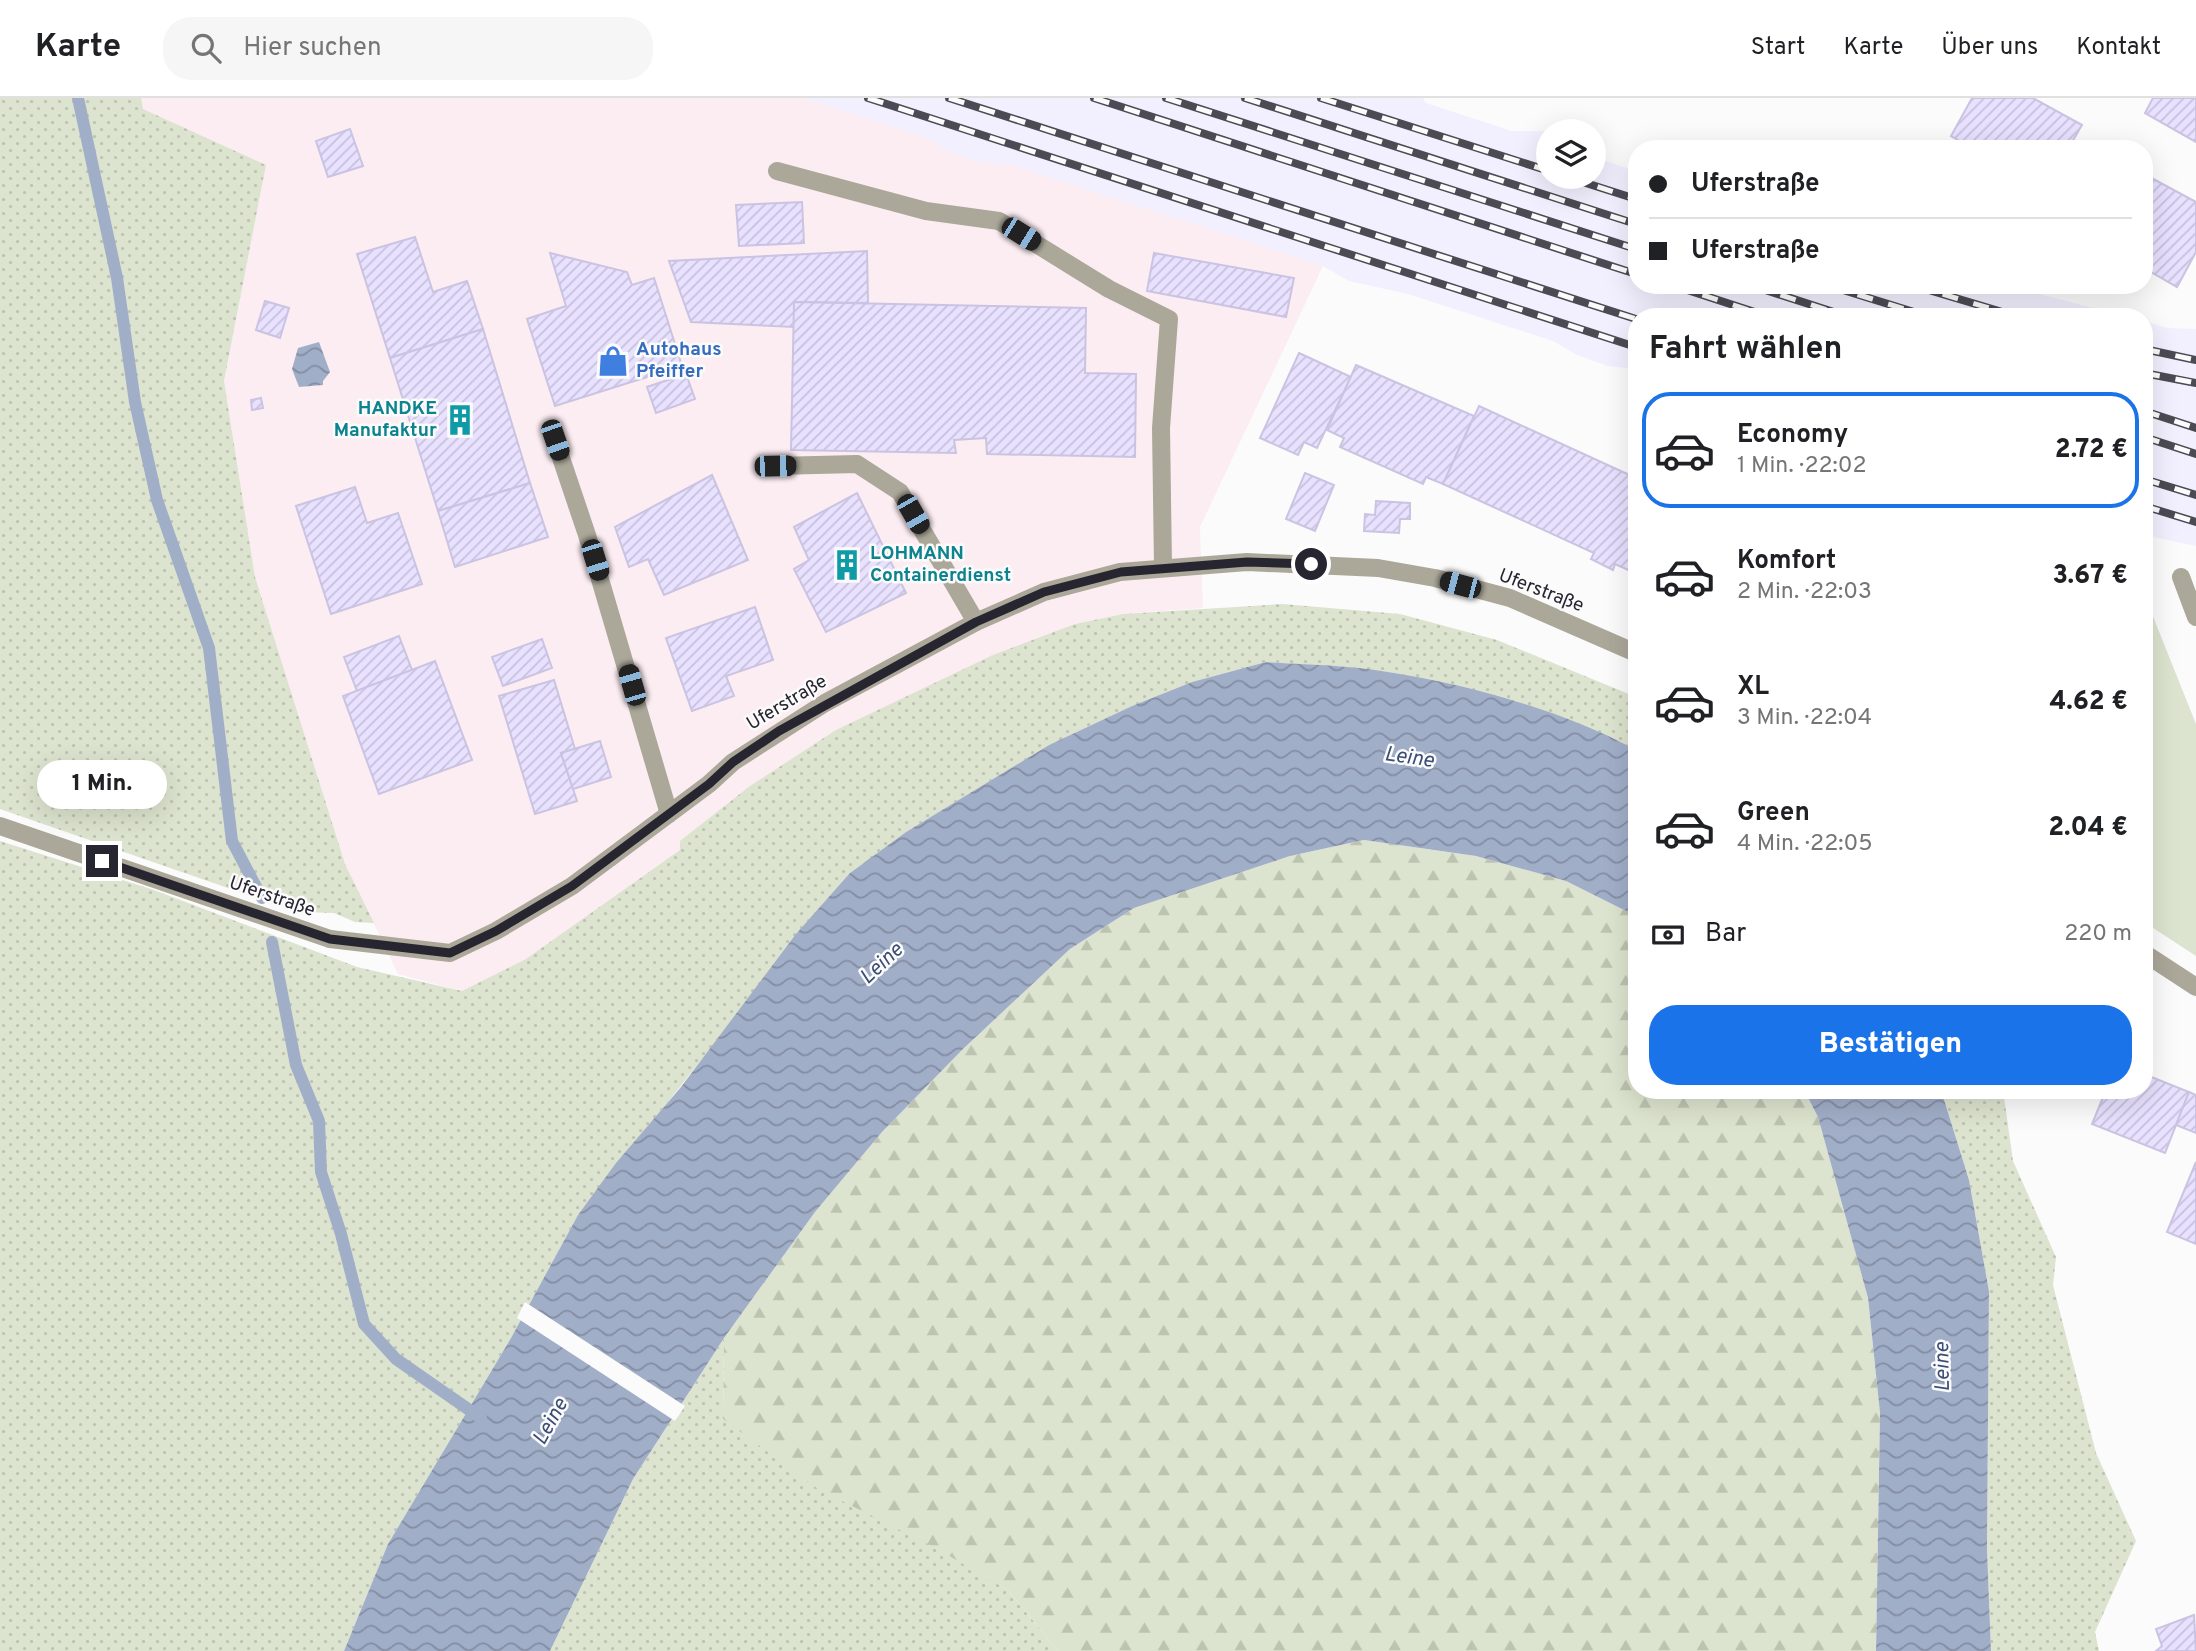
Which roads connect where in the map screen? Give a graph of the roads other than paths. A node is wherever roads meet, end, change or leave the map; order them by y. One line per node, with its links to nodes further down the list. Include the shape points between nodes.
1 (777, 171): 4 (street, via 926,211 999,221 1109,289 1169,319 1161,428)
2 (555, 440): 9 (street)
3 (775, 466): 7 (street, via 857,464 900,492)
4 (1163, 566): 7 (street, Uferstraße, via 1044,592); 8 (street, Uferstraße, via 1247,562 1378,568 1423,576 1510,598)
5 (2181, 577): 6 (street)
6 (2196, 617)
7 (976, 622): 9 (street, Uferstraße, via 779,731)
8 (1628, 650)
9 (669, 814): 10 (street, Uferstraße, via 572,886 450,953 330,939)
10 (0, 826)
11 (2153, 959): 12 (street)
12 (2196, 987)

